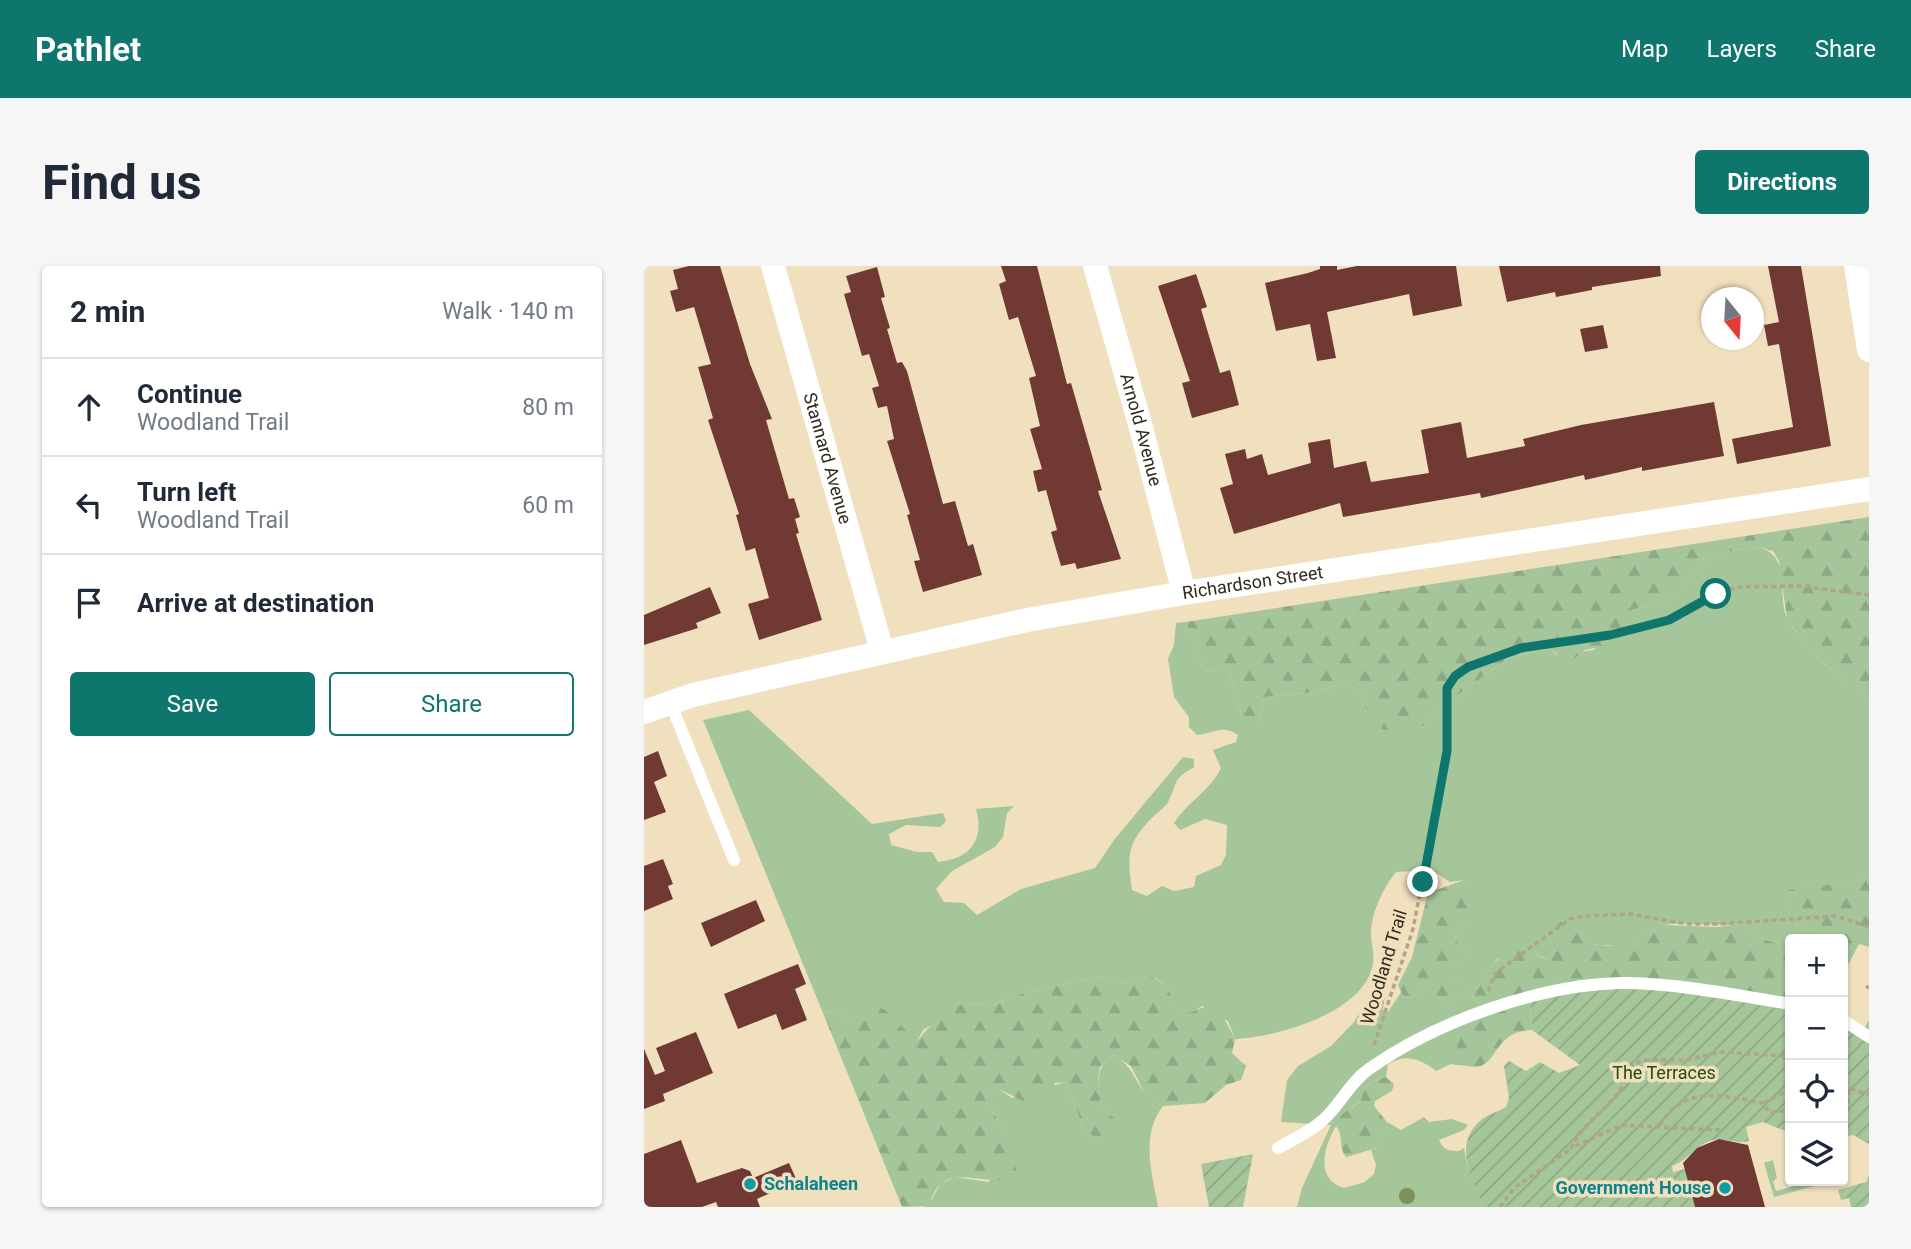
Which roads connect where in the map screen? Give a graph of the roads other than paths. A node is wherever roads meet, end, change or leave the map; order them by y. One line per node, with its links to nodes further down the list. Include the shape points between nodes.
1 (773, 266): 7 (street, Stannard Avenue)
2 (1095, 266): 6 (street, Arnold Avenue)
3 (1856, 266): 4 (street)
4 (1869, 350)
5 (1869, 489): 6 (street, Richardson Street)
6 (1184, 593): 7 (street, Richardson Street)
7 (882, 651): 8 (street, Richardson Street)
8 (670, 702): 9 (street, Richardson Street); 10 (lane)
9 (644, 712)
10 (734, 860)
11 (1785, 1003): 14 (lane, via 1609,984 1580,985 1487,1011 1433,1032 1365,1072 1322,1121)
12 (1848, 1023): 13 (lane)
13 (1869, 1037)
14 (1278, 1148)

